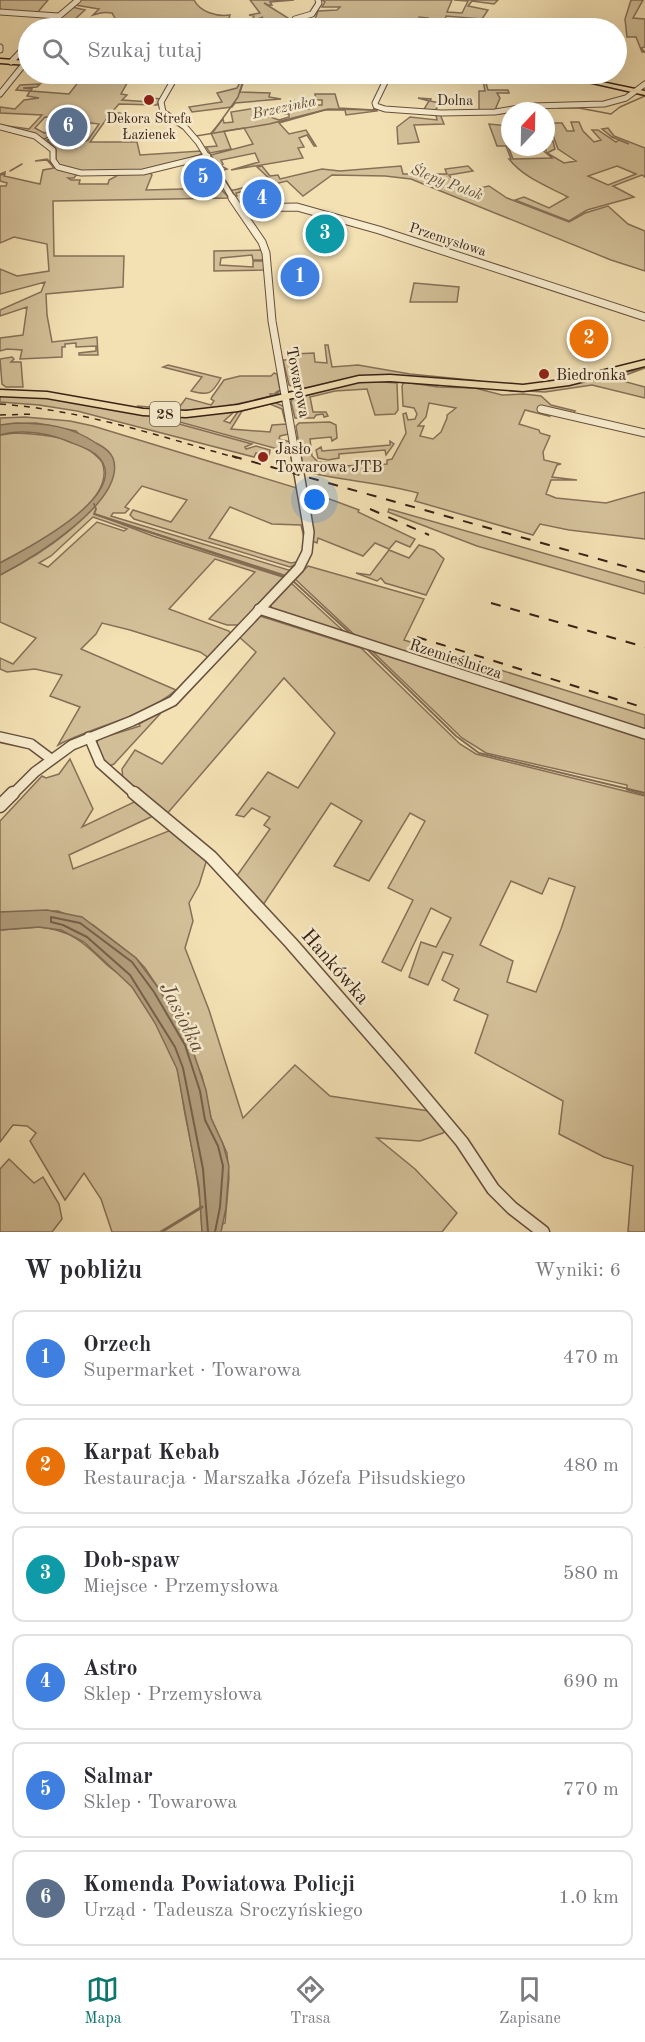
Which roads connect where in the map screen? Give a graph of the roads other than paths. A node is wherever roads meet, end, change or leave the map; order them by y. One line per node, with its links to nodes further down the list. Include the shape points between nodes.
1 (78, 0): 4 (street)
2 (318, 0): 5 (street, via 312,14)
3 (0, 12): 4 (street)
4 (58, 16)
5 (301, 18)
6 (18, 55): 9 (street)
7 (0, 61): 9 (main road)
8 (18, 61): 9 (main road)
9 (11, 62)
10 (18, 71): 17 (street)
11 (171, 84): 19 (street, Towarowa, via 162,109 191,134)
12 (384, 84): 16 (street, Dolna, via 375,102 380,108 441,112 601,105)
13 (605, 84): 16 (main road)
14 (610, 84): 16 (main road)
15 (645, 84): 16 (street)
16 (640, 91)
17 (0, 94)
18 (0, 127): 19 (street, via 40,139 53,150 56,165 73,172 143,172)
19 (208, 156): 20 (street, Towarowa)
20 (239, 208): 21 (street, Przemysłowa, via 297,207); 24 (street, Towarowa, via 266,253 272,321)
21 (645, 317)
22 (645, 363): 24 (main road, 28, via 536,387 378,378 348,380)
23 (0, 393): 24 (main road, 28, via 62,396 172,414 224,410)
24 (286, 395): 27 (street, Towarowa, via 309,544 301,565)
25 (541, 409): 26 (street)
26 (645, 433)
27 (259, 609): 28 (street, Rzemieślnicza); 30 (street, Towarowa, via 178,697 157,710)
28 (645, 734)
29 (0, 737): 31 (street, via 31,744)
30 (89, 737): 31 (street, Towarowa); 33 (street, Hankówka, via 106,770 211,857 462,1142 493,1189)
31 (51, 759): 32 (street, Towarowa)
32 (0, 806)
33 (543, 1232)

